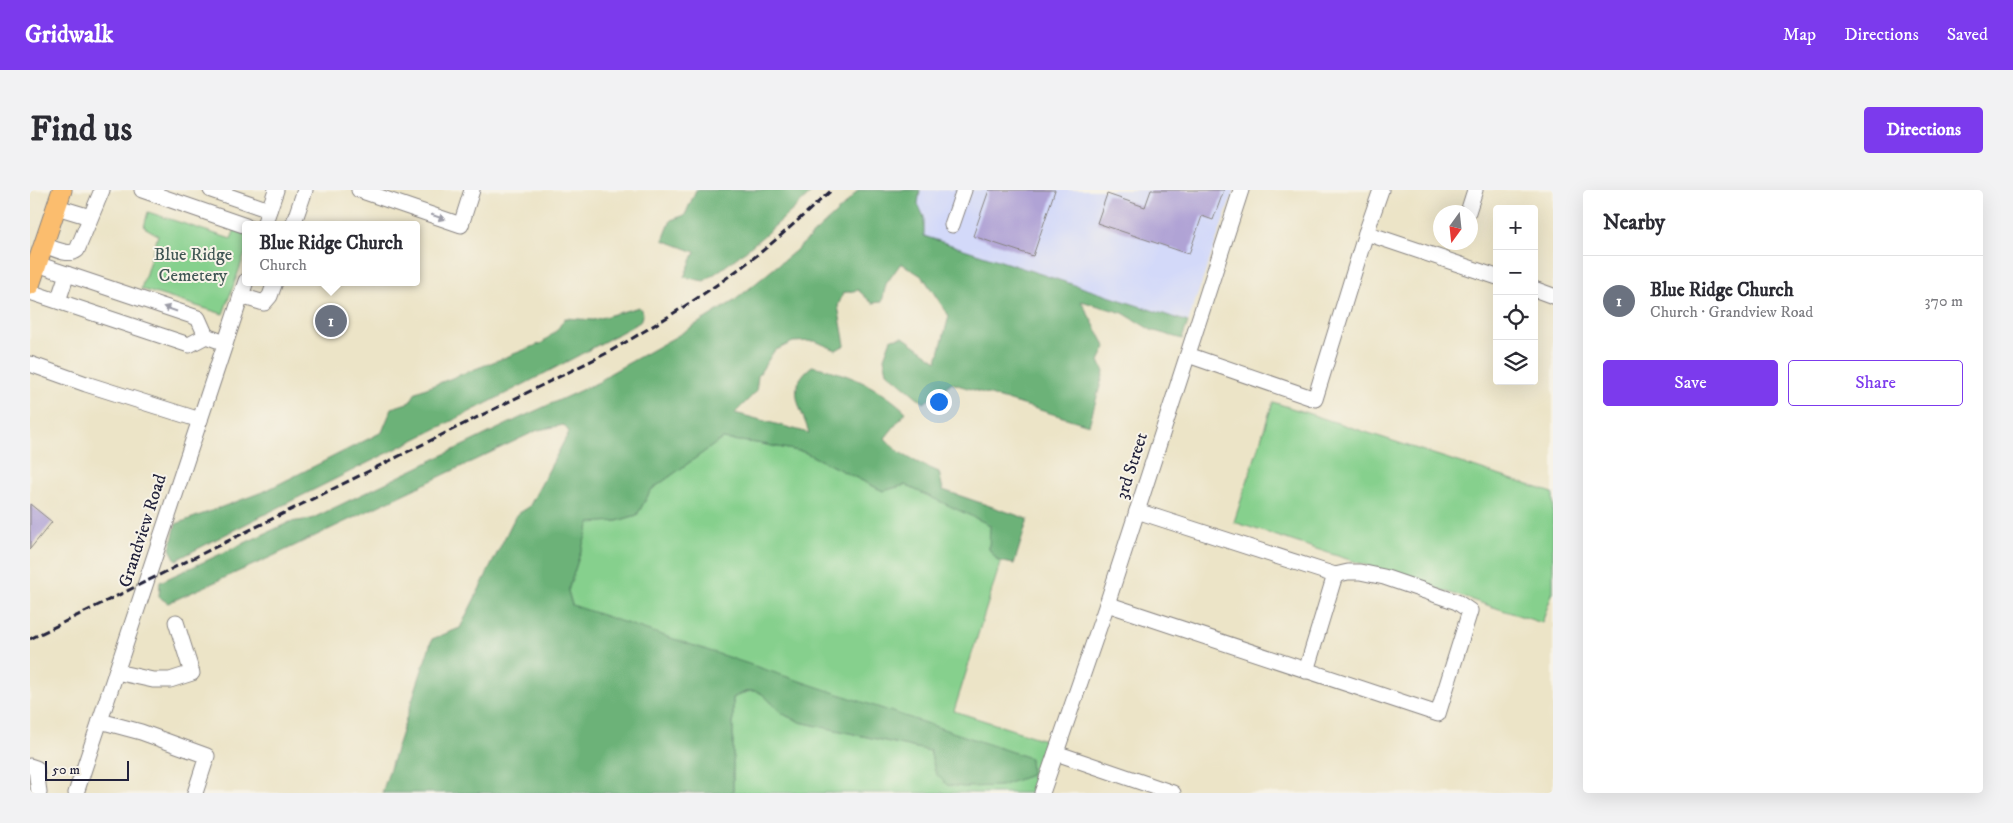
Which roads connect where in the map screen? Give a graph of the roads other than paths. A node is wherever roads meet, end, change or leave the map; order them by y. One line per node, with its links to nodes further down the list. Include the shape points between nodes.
1 (102, 190): 15 (street)
2 (142, 190): 18 (street)
3 (211, 190): 14 (street)
4 (276, 190): 14 (street)
5 (305, 190): 17 (street)
6 (359, 190): 7 (street, one-way to 7, via 461,225)
7 (472, 190)
8 (964, 190): 19 (street)
9 (1241, 190): 34 (street, 3rd Street)
10 (1381, 190): 20 (street)
11 (1475, 190): 13 (street)
12 (60, 198): 15 (street); 21 (main road)
13 (1470, 205)
14 (269, 210): 16 (street)
15 (90, 217): 21 (street, via 74,253)
16 (265, 221)
17 (294, 221)
18 (242, 225)
19 (952, 225)
20 (1366, 233): 23 (street); 34 (street, via 1315,399)
21 (37, 257): 22 (street); 24 (main road)
22 (67, 274): 31 (street); 32 (street, one-way to 22, via 198,318)
23 (1493, 276)
24 (30, 285)
25 (244, 286): 29 (street, Grandview Road)
26 (273, 286): 29 (street, via 264,303)
27 (1538, 290): 30 (street)
28 (30, 292): 31 (street)
29 (241, 296): 33 (street, Grandview Road)
30 (1553, 296)
31 (58, 302): 32 (street, via 189,345)
32 (206, 336): 33 (street)
33 (226, 343): 36 (street, Grandview Road)
34 (1188, 355): 37 (street, 3rd Street)
35 (30, 364): 36 (street)
36 (200, 420): 42 (street, Grandview Road)
37 (1137, 511): 38 (street); 39 (street, 3rd Street)
38 (1335, 575): 41 (street); 41 (street, via 1360,572 1384,577 1457,602 1470,611 1438,714)
39 (1107, 604): 41 (street); 44 (street, 3rd Street)
40 (176, 622): 42 (street, via 192,673 170,680 153,680)
41 (1306, 671)
42 (116, 672): 43 (street, Grandview Road)
43 (100, 722): 47 (street, Grandview Road); 48 (street, via 141,732 207,756)
44 (1056, 753): 49 (street, 3rd Street); 50 (street)
45 (30, 766): 46 (street, via 36,768)
46 (39, 793)
47 (76, 793)
48 (195, 793)
49 (1042, 793)
50 (1173, 793)

